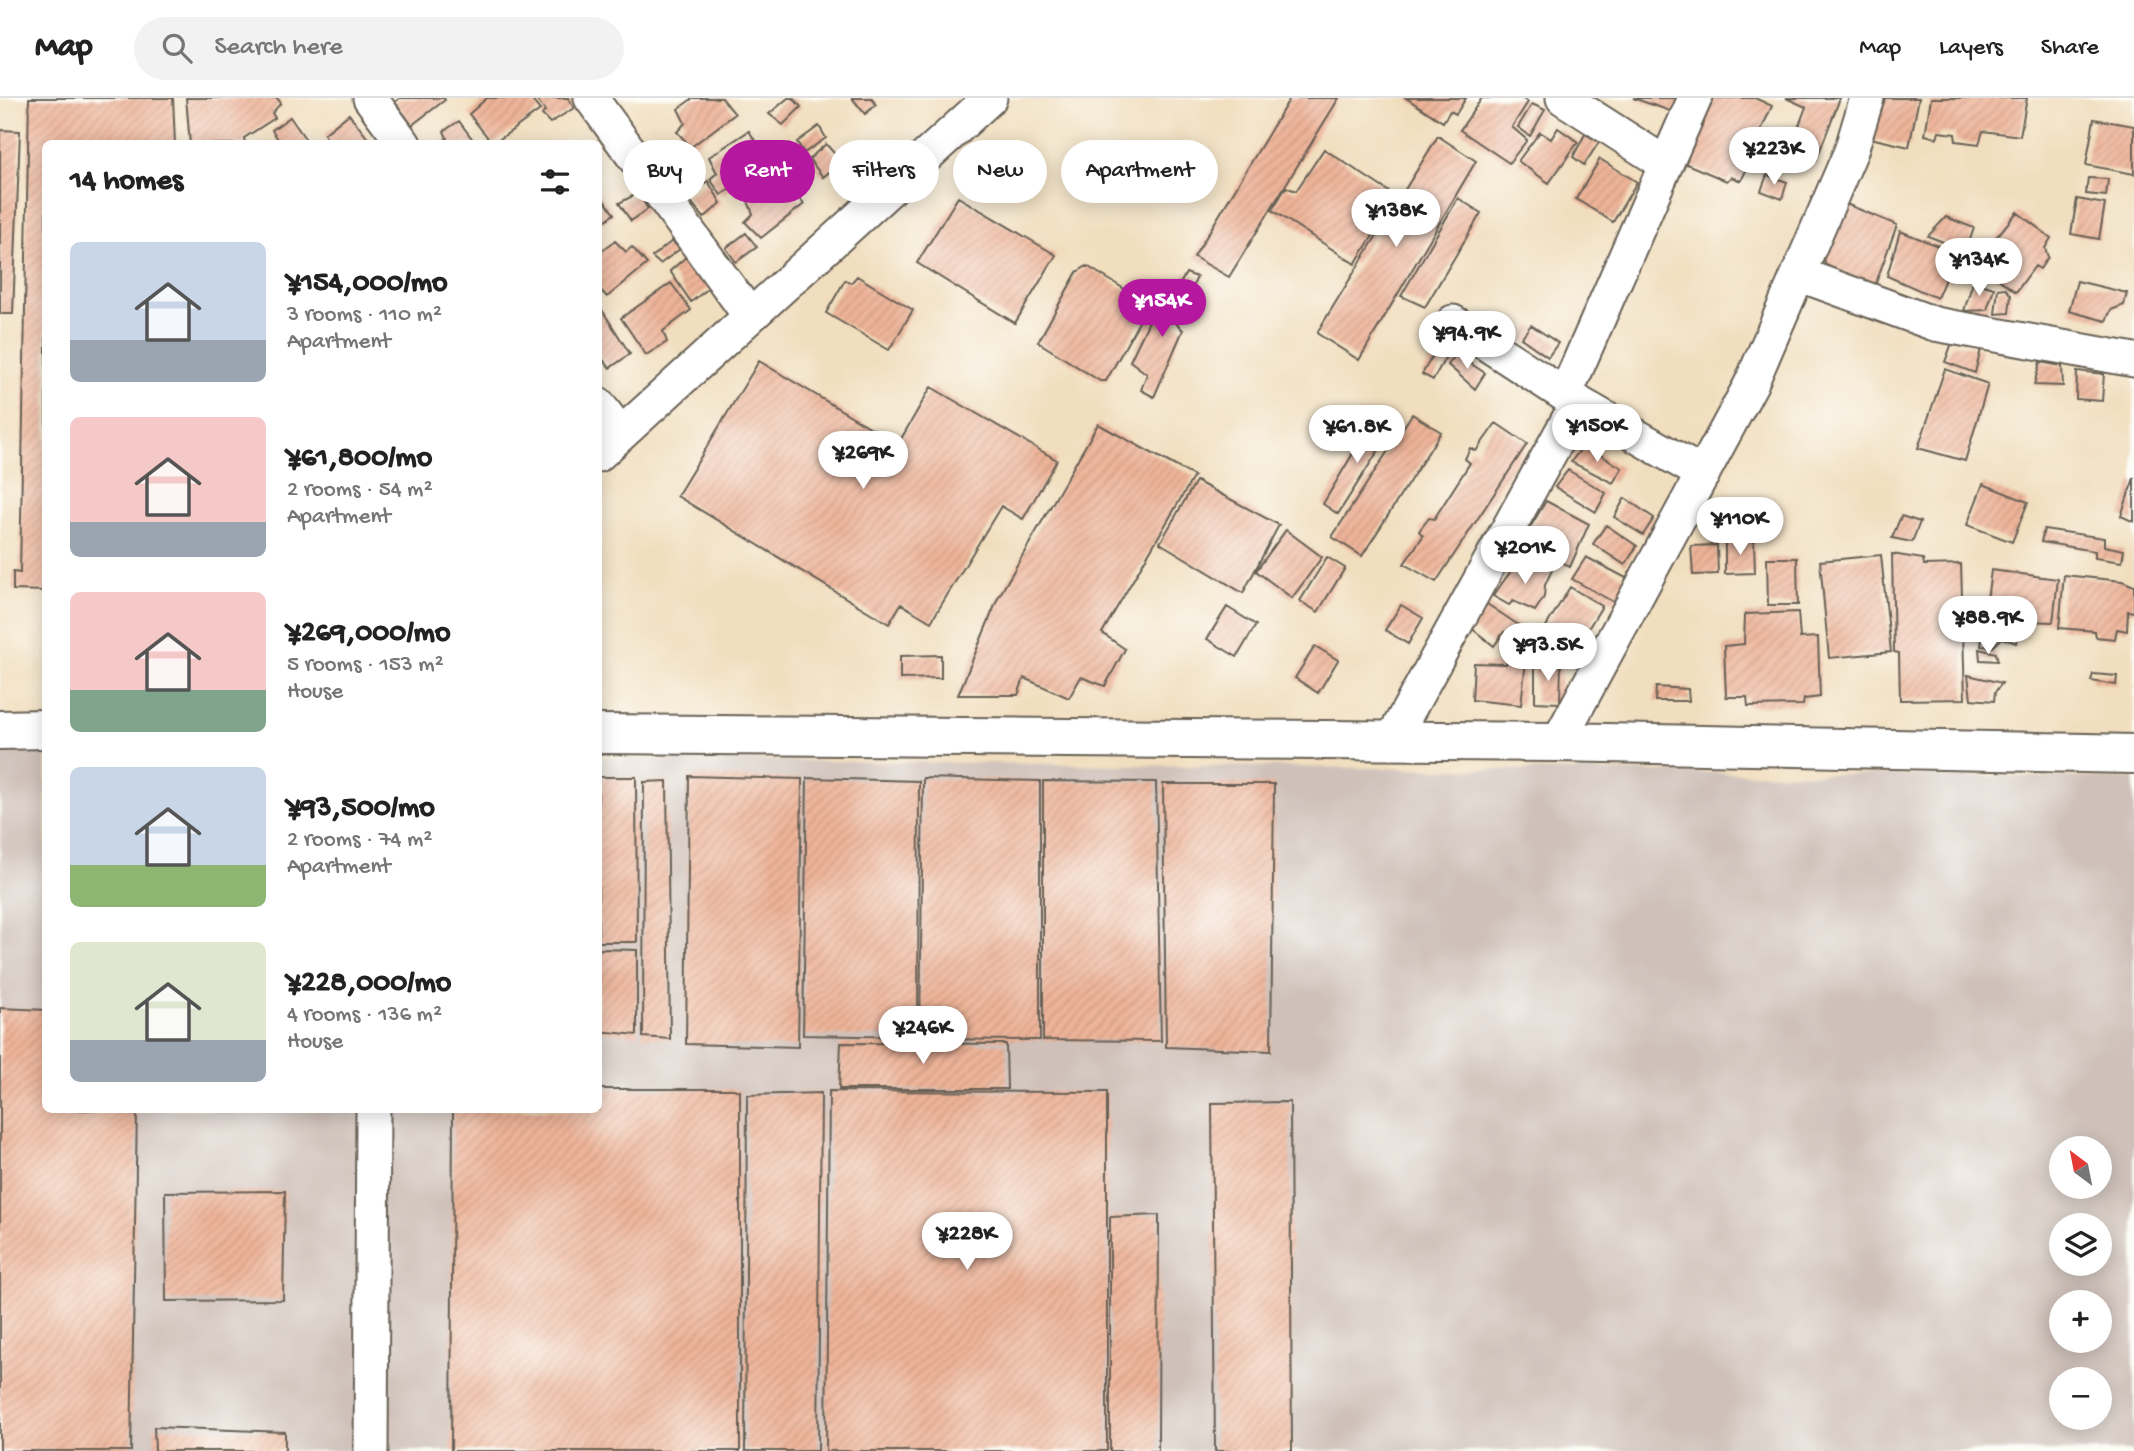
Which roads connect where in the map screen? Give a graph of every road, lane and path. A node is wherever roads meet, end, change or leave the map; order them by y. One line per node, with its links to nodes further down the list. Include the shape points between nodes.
1 (370, 98): 7 (street)
2 (591, 98): 10 (street)
3 (990, 98): 10 (street)
4 (1695, 98): 8 (street)
5 (1867, 98): 9 (street, via 1851,150)
6 (1574, 101): 8 (street)
7 (401, 140)
8 (1666, 164): 13 (street)
9 (1798, 274): 12 (street, via 1935,324); 16 (street, via 1751,384)
10 (750, 316): 15 (street)
11 (1453, 322): 13 (street)
12 (2134, 360)
13 (1572, 399): 16 (street); 20 (street)
14 (602, 418): 15 (street)
15 (610, 445)
16 (1703, 474): 21 (street)
17 (42, 729): 18 (street)
18 (0, 730)
19 (602, 734): 20 (street)
20 (1392, 740): 21 (street)
21 (1558, 742): 22 (street)
22 (2134, 754)
23 (373, 1113): 24 (street)
24 (371, 1451)

